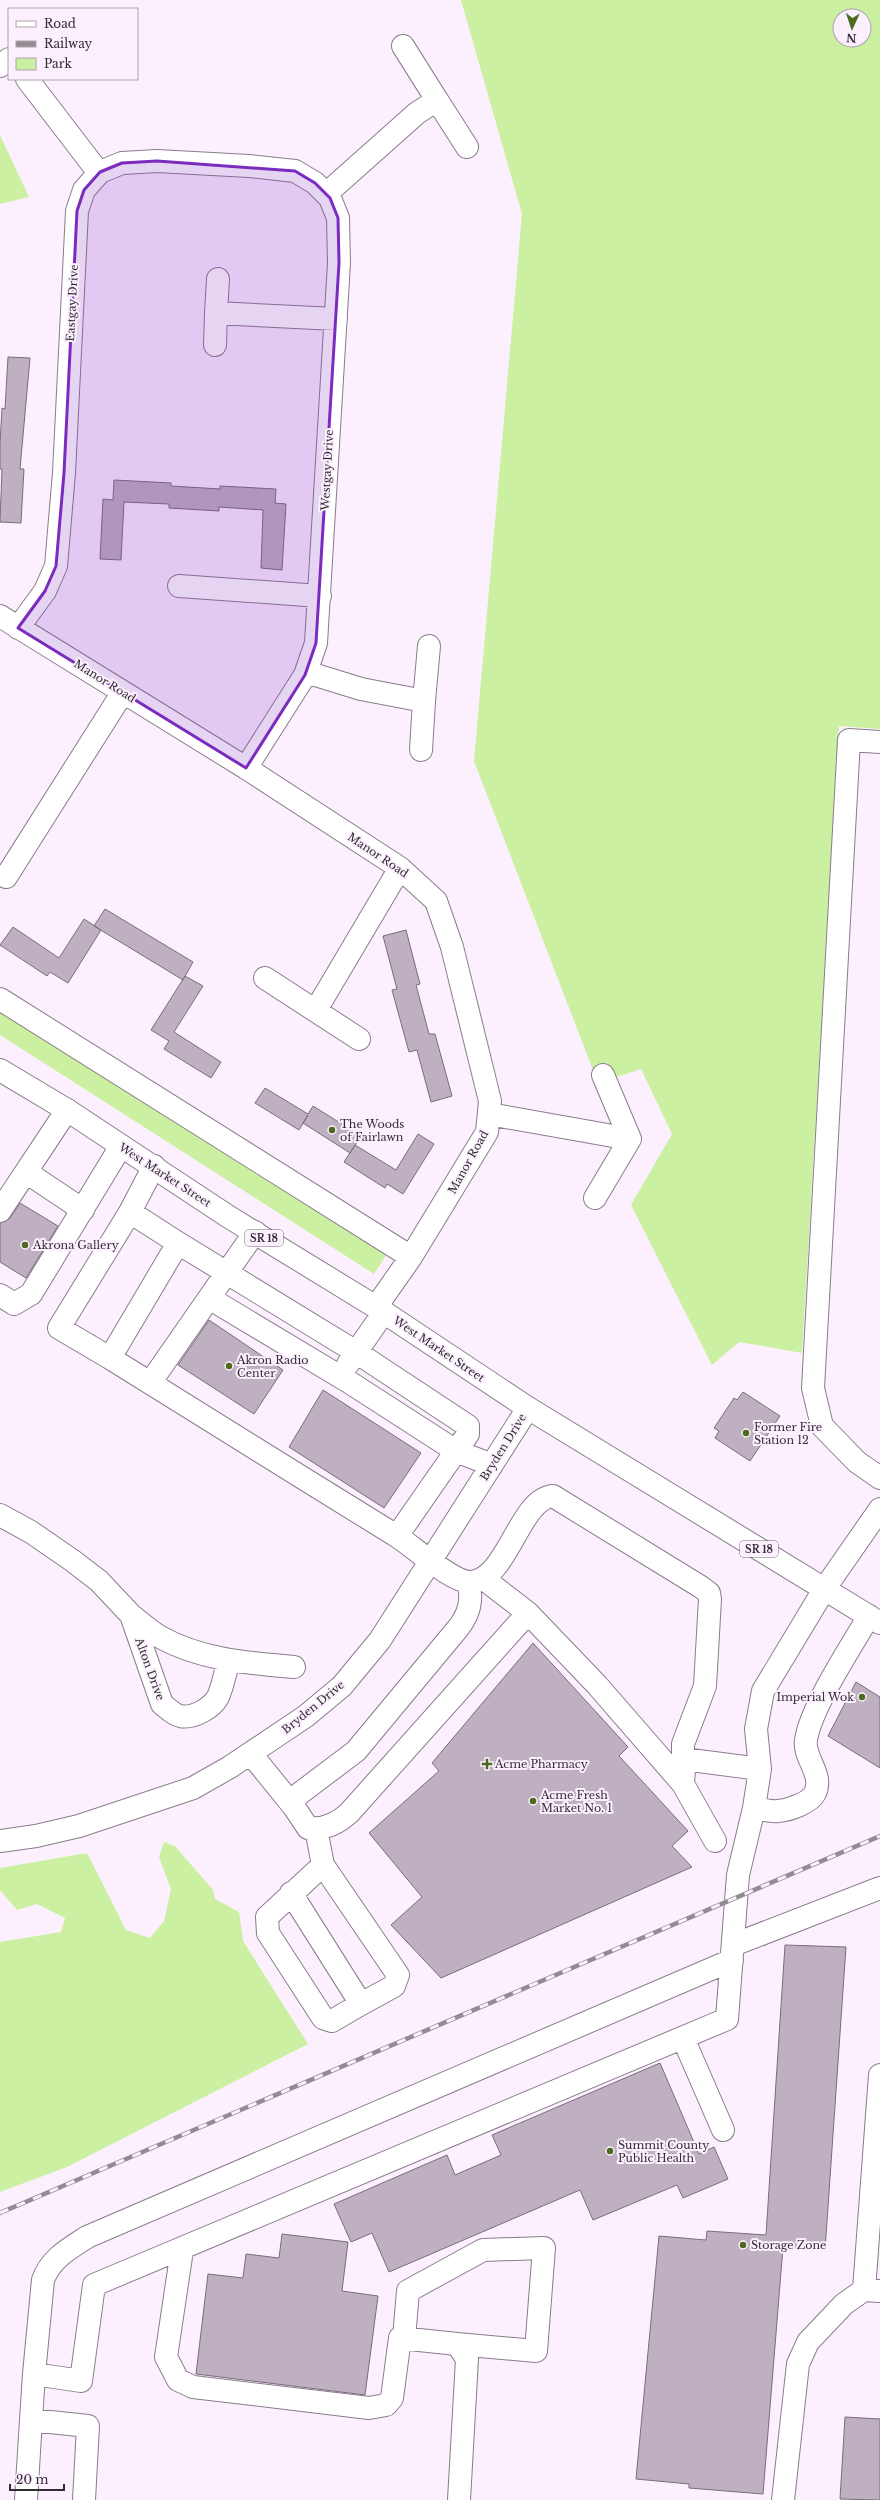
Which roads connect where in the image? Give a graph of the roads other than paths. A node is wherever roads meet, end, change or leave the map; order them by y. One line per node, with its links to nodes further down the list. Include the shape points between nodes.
1 (403, 46): 5 (street)
2 (8, 60): 3 (street)
3 (0, 66)
4 (28, 80): 8 (street)
5 (437, 100): 6 (street); 9 (street, via 417,113)
6 (467, 147)
7 (295, 171): 8 (street, Eastgay Drive, via 157,162 122,163); 9 (street, Westgay Drive, via 315,183)
8 (99, 173): 17 (street, Eastgay Drive, via 84,190 77,211 64,473 56,566 45,591)
9 (326, 194): 12 (street, Westgay Drive, via 338,218)
10 (218, 279): 11 (street)
11 (216, 313): 12 (street); 13 (street)
12 (336, 319): 15 (street, Westgay Drive)
13 (215, 345)
14 (179, 586): 15 (street)
15 (320, 596): 19 (street, Westgay Drive, via 316,643)
16 (0, 616): 17 (street, Manor Road)
17 (18, 628): 20 (street, Manor Road)
18 (429, 646): 21 (street)
19 (306, 672): 21 (street, via 360,689); 24 (street, Westgay Drive)
20 (123, 692): 24 (street, Manor Road); 26 (street)
21 (424, 701): 23 (street)
22 (880, 742): 57 (street, via 849,740 813,1388 822,1426 857,1462)
23 (421, 750)
24 (246, 768): 25 (street, Manor Road)
25 (400, 868): 29 (street); 34 (street, Manor Road, via 436,901 454,955 490,1101)
26 (6, 877)
27 (265, 978): 29 (street)
28 (0, 999): 45 (street)
29 (316, 1010): 30 (street)
30 (359, 1039)
31 (0, 1070): 33 (street, West Market Street / SR 18)
32 (603, 1074): 35 (street)
33 (67, 1110): 36 (street, West Market Street / SR 18); 38 (street)
34 (489, 1114): 35 (street); 45 (street, Manor Road, via 487,1132)
35 (630, 1139): 39 (street)
36 (121, 1146): 37 (street, West Market Street / SR 18); 40 (street)
37 (154, 1166): 42 (street); 43 (street, West Market Street / SR 18)
38 (26, 1172): 40 (street); 41 (street)
39 (595, 1198)
40 (82, 1210): 47 (street, via 32,1294 14,1304)
41 (0, 1211)
42 (130, 1212): 44 (street); 51 (street, via 59,1328)
43 (255, 1232): 46 (street); 49 (street, West Market Street / SR 18)
44 (178, 1243): 46 (street); 51 (street)
45 (411, 1257): 49 (street, Manor Road)
46 (227, 1272): 48 (street); 50 (street)
47 (0, 1295)
48 (209, 1298): 52 (street); 53 (street)
49 (380, 1309): 50 (street, Manor Road); 54 (street, West Market Street / SR 18)
50 (356, 1352): 52 (street, Manor Road); 55 (street, via 468,1426 468,1434)
51 (110, 1358): 53 (street)
52 (339, 1376): 55 (street)
53 (150, 1383): 60 (street)
54 (528, 1408): 56 (street, Bryden Drive); 63 (street, West Market Street / SR 18)
55 (456, 1452): 56 (street); 60 (street)
56 (492, 1465): 61 (street, Bryden Drive)
57 (880, 1478)
58 (880, 1509): 63 (street)
59 (0, 1515): 65 (street, Alton Drive, via 31,1532 73,1561 99,1581)
60 (397, 1536): 61 (street)
61 (432, 1562): 62 (street); 69 (street, Bryden Drive, via 380,1640 342,1686 306,1716)
62 (477, 1580): 64 (street); 70 (street, via 491,1574 540,1500 552,1496 709,1593 705,1686 683,1744 682,1754); 73 (street, via 468,1614 458,1627 356,1751 300,1792 295,1797)
63 (825, 1588): 66 (street, West Market Street / SR 18); 71 (street, via 763,1691 756,1729)
64 (528, 1612): 72 (street, via 597,1685); 75 (street, via 349,1813 340,1821)
65 (131, 1615): 67 (street, Alton Drive, via 160,1636 202,1655); 67 (street, Alton Drive, via 162,1704 180,1716 203,1711 217,1698)
66 (875, 1620): 74 (street, via 816,1710 809,1728 805,1742 817,1775 815,1793 806,1802 778,1812)
67 (229, 1661): 68 (street)
68 (294, 1667)
69 (251, 1754): 73 (street); 76 (street, Bryden Drive, via 193,1788 138,1808 79,1826)
70 (686, 1760): 71 (street); 72 (street)
71 (760, 1769): 74 (street)
72 (683, 1784): 77 (street)
73 (294, 1808): 75 (street, via 308,1828)
74 (754, 1808): 81 (street, via 738,1875)
75 (316, 1829): 78 (street)
76 (0, 1841)
77 (715, 1841)
78 (323, 1865): 80 (street); 82 (street, via 398,1975 394,1986)
79 (880, 1888): 81 (street)
80 (291, 1893): 82 (street); 82 (street, via 267,1917 268,1933 323,2018 332,2021)
81 (733, 1953): 83 (street, via 727,2019); 91 (street, via 87,2237 56,2257 46,2271)
82 (361, 2004)
83 (683, 2038): 85 (street); 87 (street)
84 (880, 2075): 86 (street)
85 (723, 2130)
86 (875, 2201): 88 (street)
87 (182, 2250): 89 (street, via 166,2357 178,2380 193,2388 369,2408 386,2405 392,2398 400,2338); 91 (street, via 94,2285 82,2381)
88 (872, 2290): 96 (street, via 826,2322 808,2342 798,2364)
89 (404, 2338): 90 (street); 90 (street, via 408,2291 483,2250 544,2248 536,2351)
90 (457, 2344): 95 (street, via 467,2358)
91 (34, 2374): 92 (street)
92 (31, 2420): 93 (street); 94 (street, via 88,2426)
93 (26, 2500)
94 (84, 2500)
95 (459, 2500)
96 (783, 2500)

